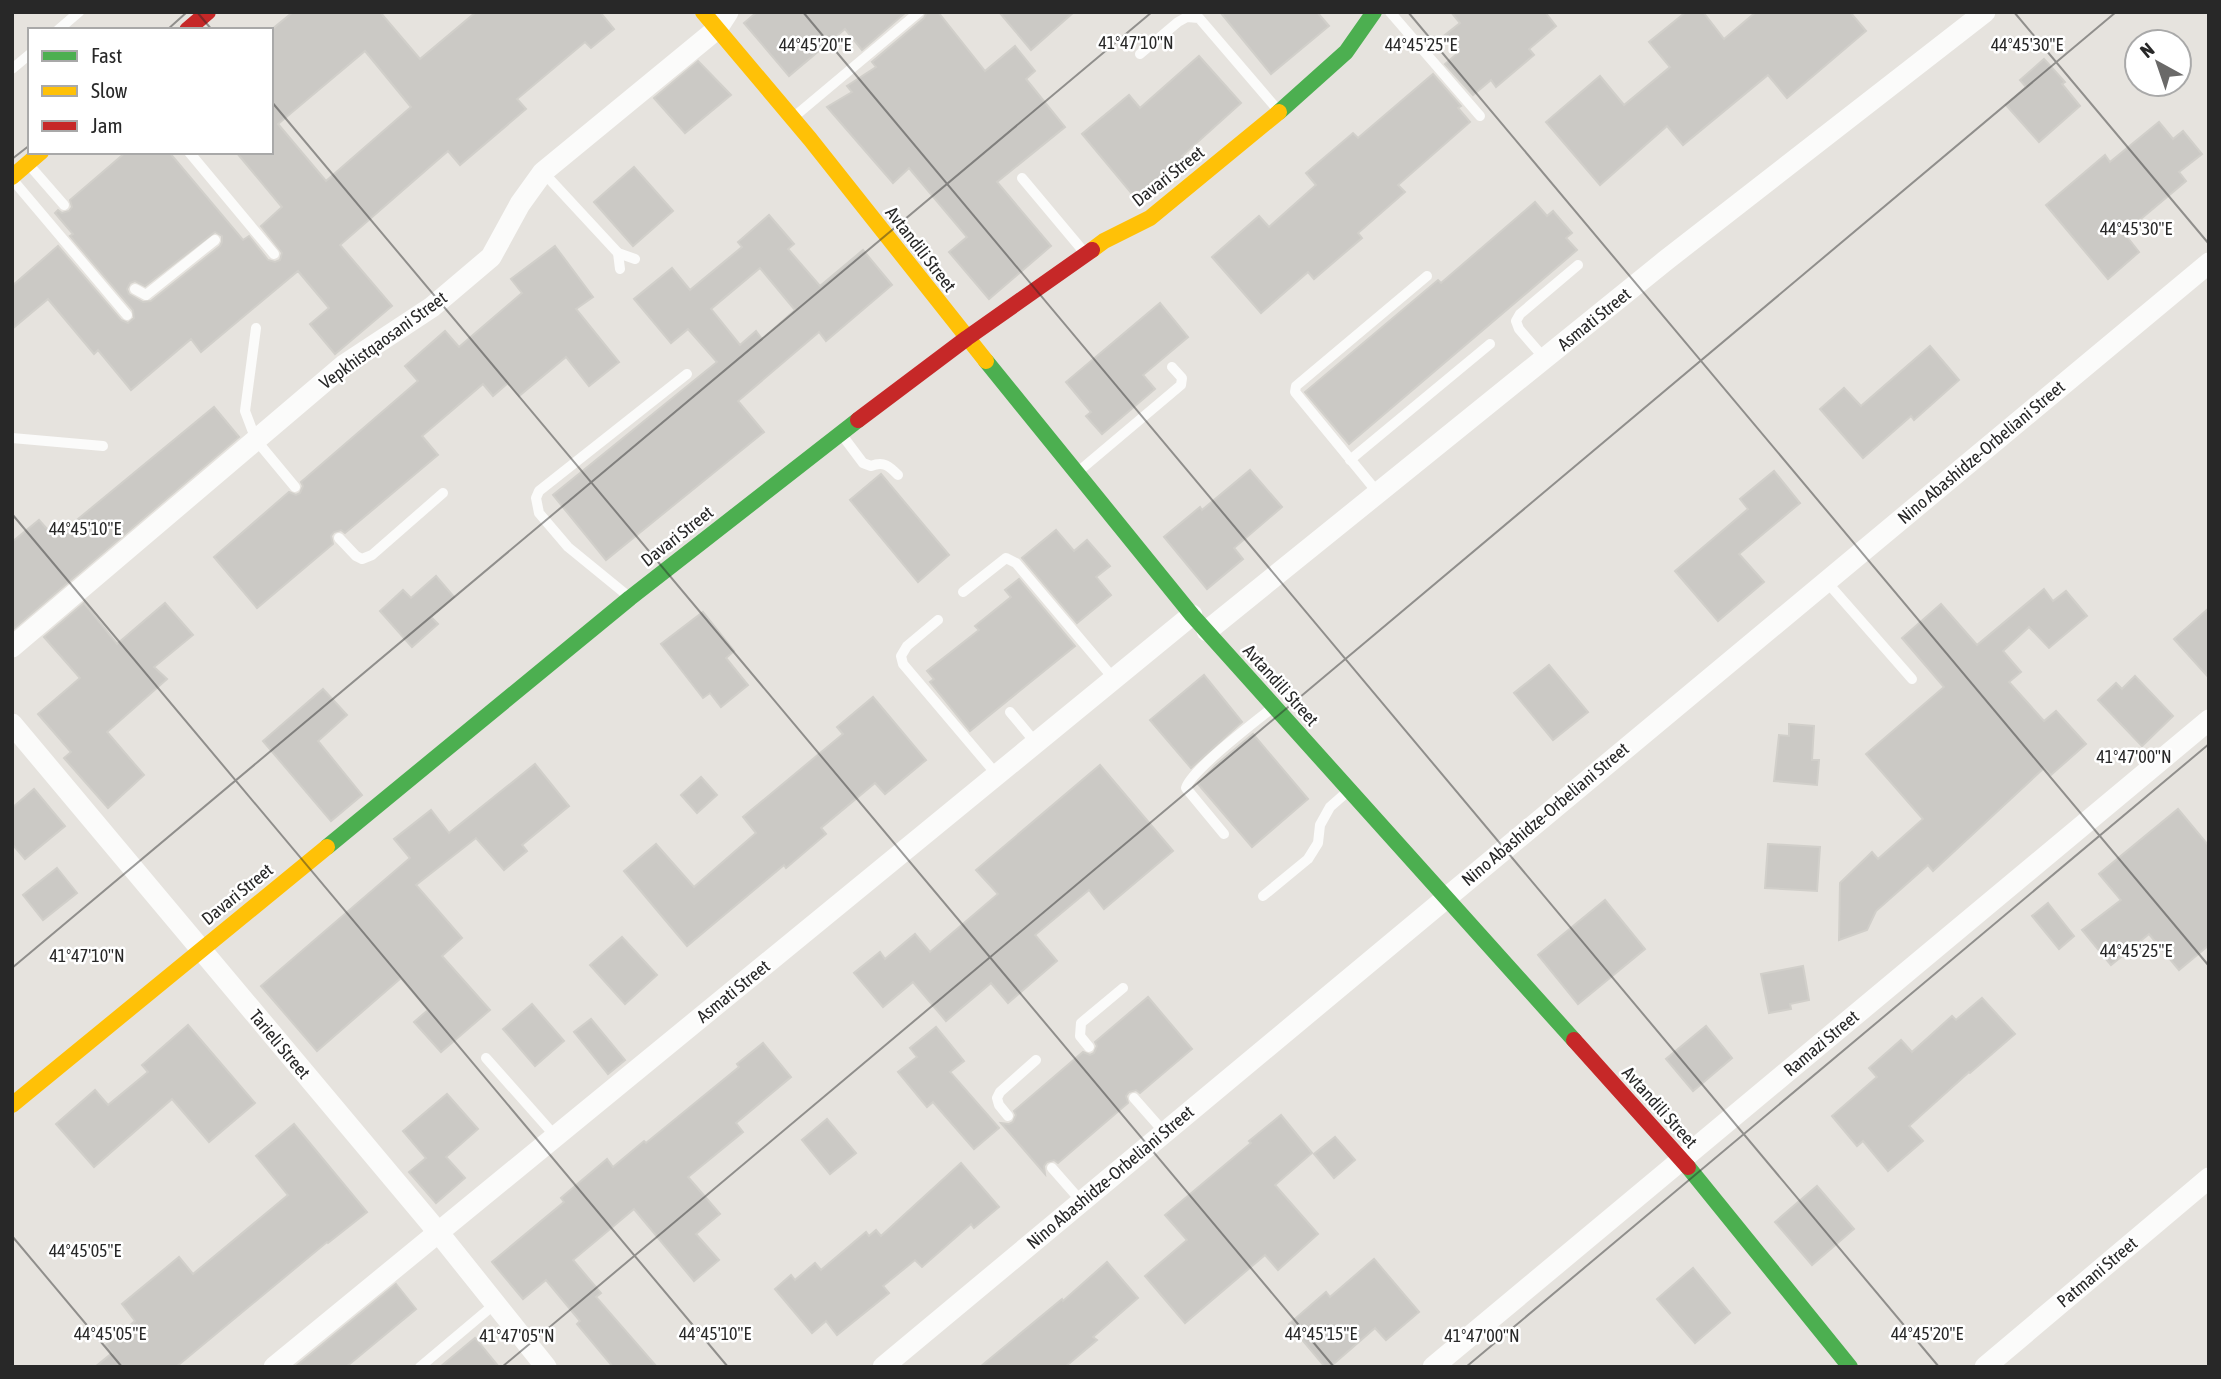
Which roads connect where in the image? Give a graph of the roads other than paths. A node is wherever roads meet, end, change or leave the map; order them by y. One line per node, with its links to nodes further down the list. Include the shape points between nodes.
1 (79, 12): 8 (lane)
2 (208, 12): 9 (street)
3 (919, 12): 15 (lane)
4 (1374, 12): 13 (street, Davari Street, via 1346,52)
5 (1390, 12): 14 (lane)
6 (1985, 12): 37 (street, Asmati Street)
7 (716, 18): 15 (street, Avtandili Street); 19 (street, Vepkhistqaosani Street)
8 (60, 28)
9 (189, 28)
10 (1140, 54): 13 (lane, via 1178,22 1187,17 1199,19)
11 (28, 56): 12 (lane)
12 (12, 69)
13 (1279, 112): 26 (street, Davari Street, via 1150,218)
14 (1480, 117)
15 (792, 118): 35 (street, Avtandili Street)
16 (39, 154): 18 (street)
17 (191, 154): 25 (lane)
18 (28, 163): 20 (street); 22 (lane)
19 (543, 172): 24 (lane); 42 (street, Vepkhistqaosani Street, via 491,257 432,307 344,365)
20 (12, 178): 33 (lane)
21 (1022, 178): 26 (lane)
22 (64, 205)
23 (215, 240): 32 (lane, via 154,291 146,295)
24 (618, 253): 27 (lane); 30 (lane)
25 (274, 254)
26 (1085, 254): 35 (street, Davari Street)
27 (635, 259)
28 (2209, 263): 51 (street, Nino Abashidze-Orbeliani Street)
29 (1578, 265): 37 (lane, via 1516,321)
30 (620, 269)
31 (1427, 276): 44 (lane, via 1296,386 1298,397)
32 (135, 289)
33 (127, 315)
34 (256, 328): 42 (lane, via 245,411)
35 (967, 338): 40 (street, Davari Street); 45 (street, Avtandili Street)
36 (1490, 344): 44 (lane)
37 (1545, 359): 49 (street, Asmati Street)
38 (1172, 367): 45 (lane, via 1182,378 1181,386)
39 (687, 374): 53 (lane, via 538,491 536,498 539,513 568,547)
40 (841, 432): 46 (lane, via 863,463 888,465); 53 (street, Davari Street)
41 (12, 438): 43 (lane)
42 (256, 440): 47 (lane); 57 (street, Vepkhistqaosani Street)
43 (103, 446)
44 (1350, 460): 49 (lane)
45 (1076, 473): 54 (street, Avtandili Street)
46 (898, 475)
47 (295, 487)
48 (443, 493): 50 (lane, via 372,555 356,556)
49 (1378, 494): 56 (street, Asmati Street)
50 (340, 538)
51 (1826, 581): 59 (lane); 69 (street, Nino Abashidze-Orbeliani Street)
52 (963, 592): 58 (lane, via 1006,558 1016,562)
53 (630, 598): 70 (street, Davari Street)
54 (1192, 615): 56 (street, Avtandili Street); 58 (street, Asmati Street)
55 (938, 620): 65 (lane, via 907,646 901,656 903,664)
56 (1207, 631): 60 (street, Avtandili Street)
57 (12, 647)
58 (1114, 679): 64 (street, Asmati Street)
59 (1912, 679)
60 (1274, 706): 66 (street, Avtandili Street); 67 (lane, via 1187,782 1191,796)
61 (1010, 712): 64 (lane)
62 (2209, 720): 80 (street, Ramazi Street)
63 (12, 724): 70 (street, Tarieli Street)
64 (1036, 743): 65 (street, Asmati Street)
65 (997, 775): 79 (street, Asmati Street)
66 (1349, 790): 68 (lane, via 1330,807 1308,859); 69 (street, Avtandili Street)
67 (1224, 834)
68 (1263, 897)
69 (1445, 897): 78 (street, Nino Abashidze-Orbeliani Street); 80 (street, Avtandili Street)
70 (200, 949): 76 (street, Davari Street); 84 (street, Tarieli Street)
71 (1123, 988): 72 (lane, via 1081,1023 1080,1036)
72 (1089, 1047)
73 (486, 1058): 79 (lane)
74 (1036, 1060): 77 (lane, via 1000,1092 999,1105)
75 (1134, 1098): 78 (lane)
76 (12, 1105)
77 (1008, 1116)
78 (1164, 1132): 83 (street, Nino Abashidze-Orbeliani Street)
79 (556, 1137): 84 (street, Asmati Street)
80 (1682, 1160): 90 (street, Ramazi Street); 91 (street, Avtandili Street)
81 (1052, 1168): 83 (lane)
82 (2209, 1178): 92 (street, Patmani Street)
83 (1081, 1202): 89 (street, Nino Abashidze-Orbeliani Street)
84 (438, 1232): 85 (street, Tarieli Street); 86 (street, Asmati Street)
85 (496, 1303): 87 (lane); 88 (street, Tarieli Street)
86 (274, 1367)
87 (420, 1367)
88 (546, 1367)
89 (883, 1367)
90 (1433, 1367)
91 (1850, 1367)
92 (1985, 1367)

